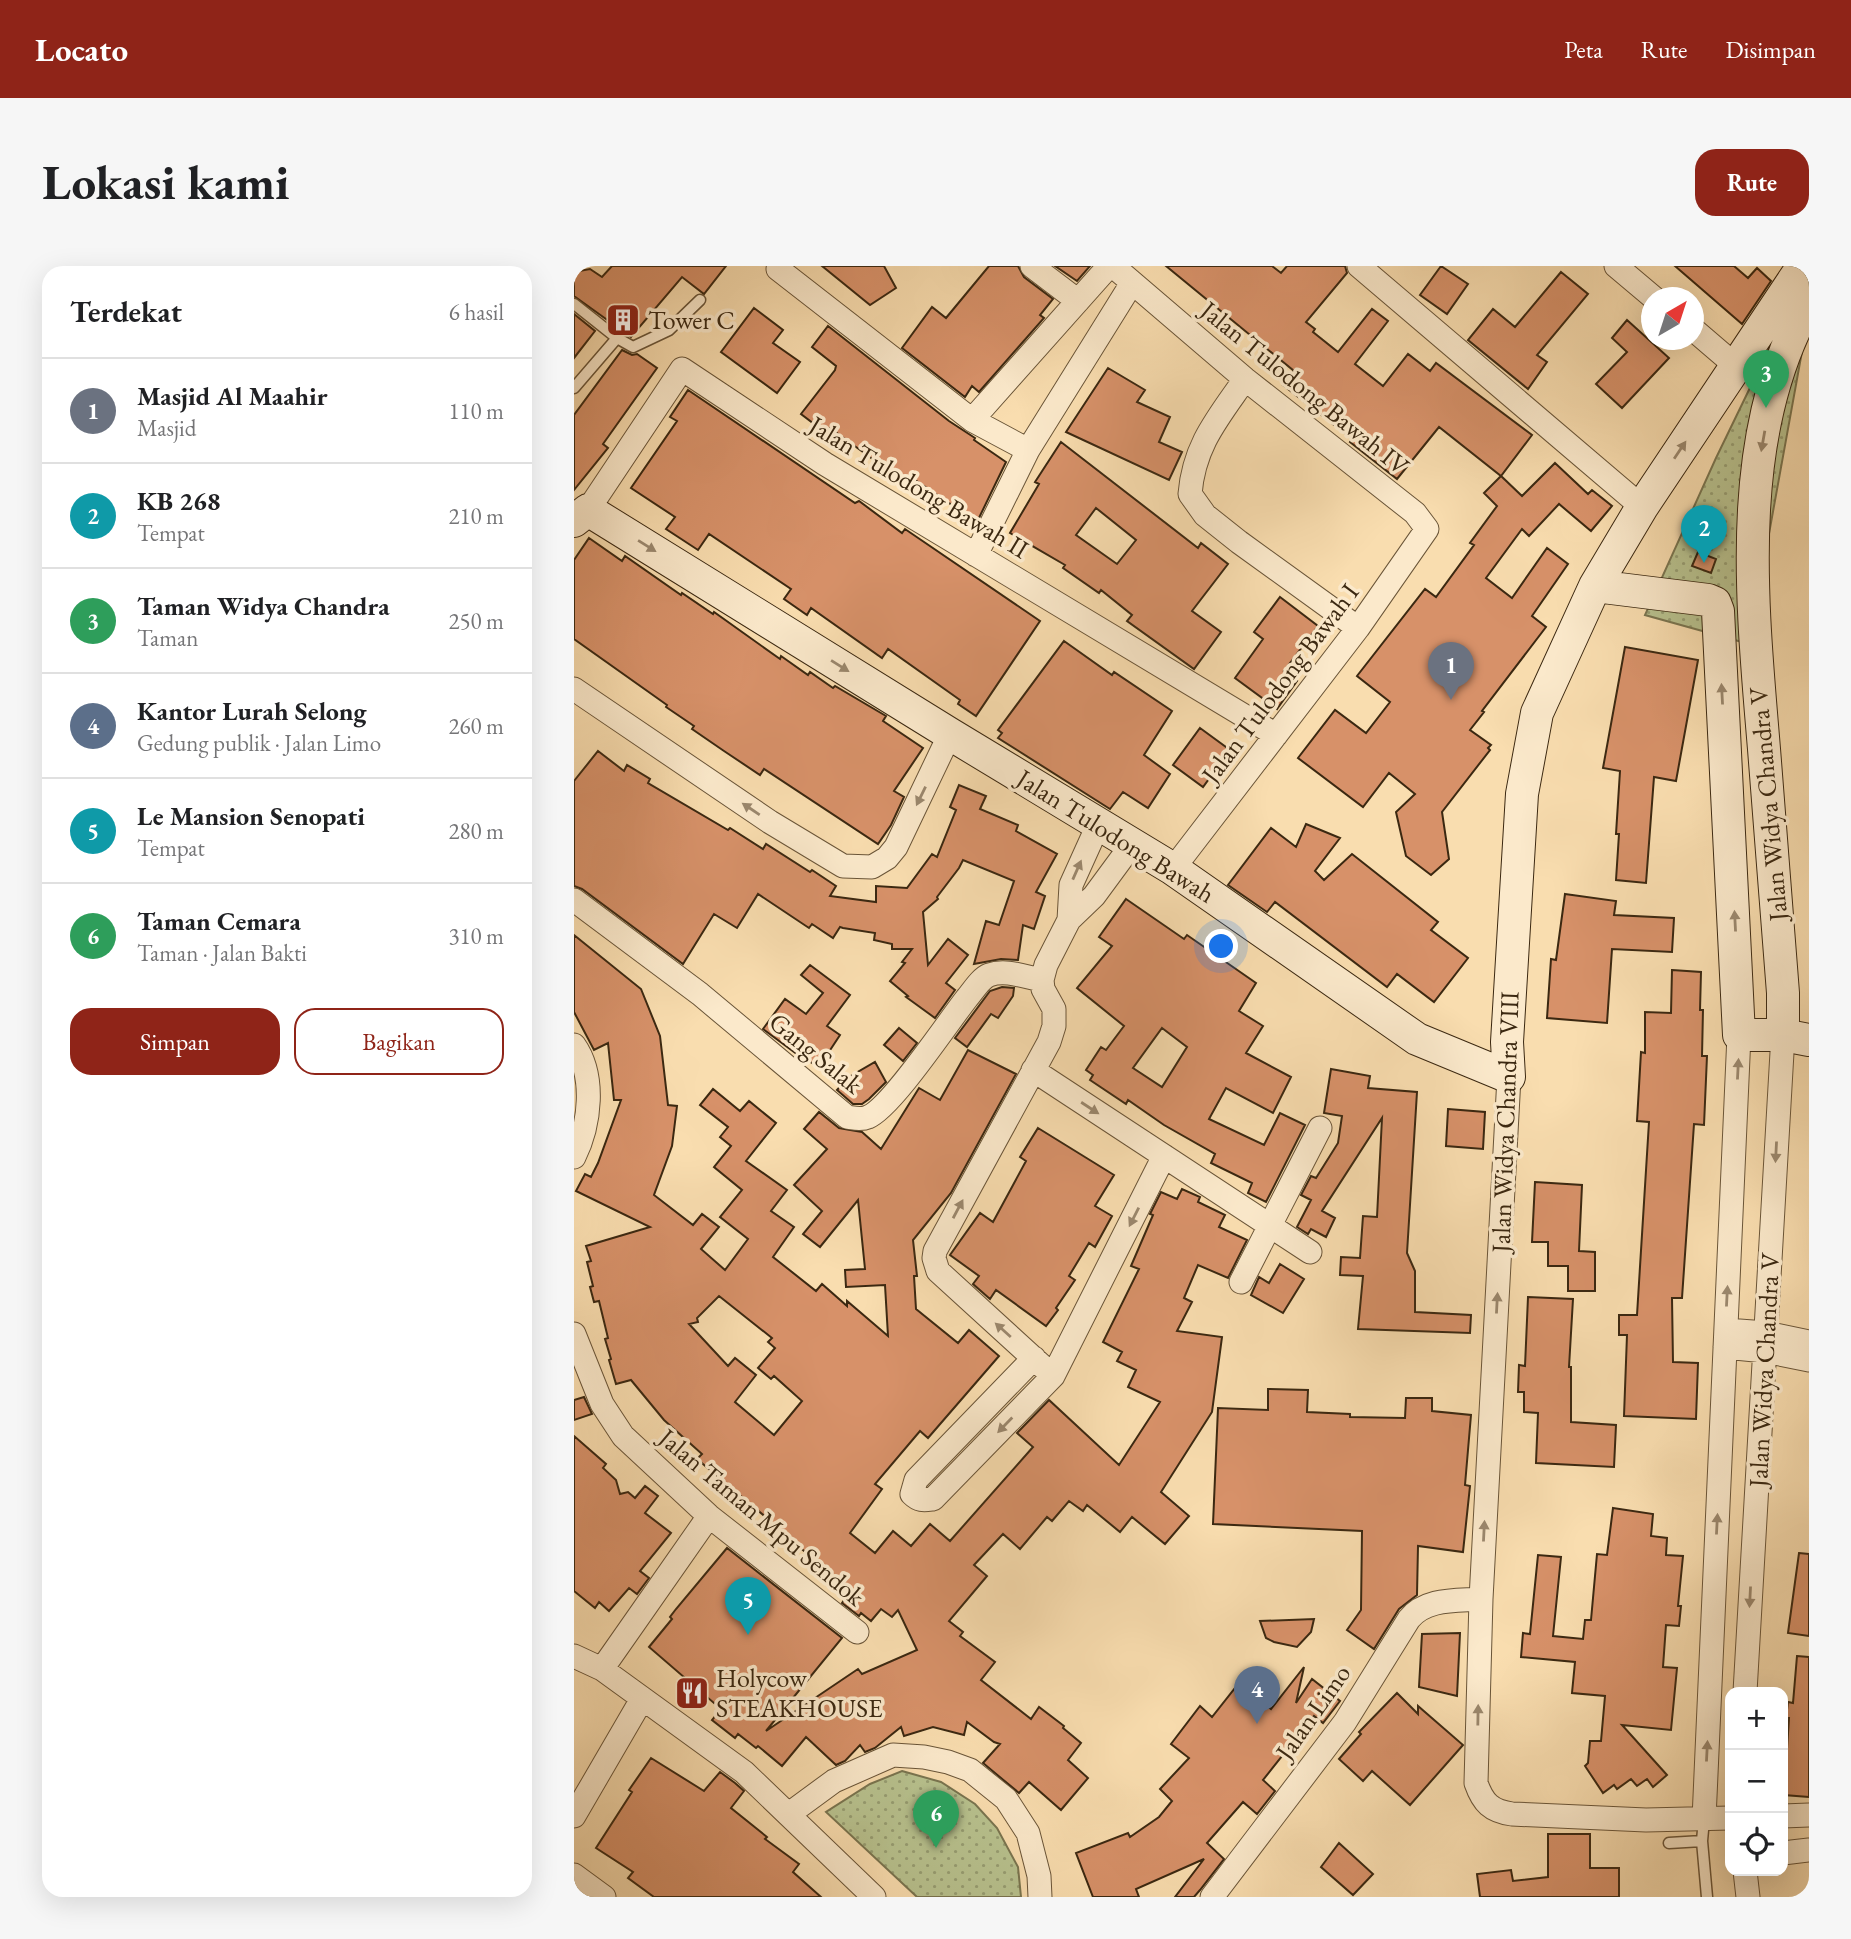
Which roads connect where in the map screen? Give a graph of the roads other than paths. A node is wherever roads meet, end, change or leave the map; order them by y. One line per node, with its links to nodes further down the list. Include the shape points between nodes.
1 (1032, 266): 10 (street)
2 (1111, 266): 7 (street, Jalan Tulodong Bawah IV); 10 (street)
3 (1359, 266): 20 (street)
4 (1616, 266): 8 (street)
5 (1804, 266): 12 (street, Jalan Widya Chandra VIII)
6 (778, 269): 18 (street)
7 (1132, 283): 16 (street, Jalan Tulodong Bawah IV); 19 (street)
8 (1641, 287)
9 (700, 300): 13 (lane, via 669,330 633,347)
10 (1078, 301): 18 (street)
11 (574, 304): 13 (lane)
12 (1796, 307): 15 (street, Jalan Widya Chandra VIII); 36 (street, Jalan Widya Chandra V, one-way to 36, via 1769,403 1756,481 1753,566 1755,644)
13 (617, 338): 17 (lane)
14 (1704, 339): 15 (street)
15 (1736, 366): 20 (street, Jalan Widya Chandra VIII, one-way to 15)
16 (1245, 379): 22 (street, Jalan Tulodong Bawah IV, via 1415,513); 25 (street, via 1205,437 1192,471 1190,494 1205,515 1238,542)
17 (574, 388)
18 (972, 420): 19 (street)
19 (1028, 450): 23 (street)
20 (1642, 506): 24 (street, Jalan Widya Chandra VIII)
21 (581, 515): 23 (street, Jalan Tulodong Bawah II, via 682,369 825,464); 27 (street, Jalan Tulodong Bawah, one-way to 27)
22 (1427, 529): 25 (street, Jalan Tulodong Bawah I)
23 (976, 555): 28 (street, Jalan Tulodong Bawah II)
24 (1600, 577): 35 (street, Jalan Widya Chandra V, one-way to 24, via 1718,611 1709,600 1628,591); 39 (street, Jalan Widya Chandra VIII, via 1537,713 1528,749 1521,794)
25 (1357, 628): 28 (street, Jalan Tulodong Bawah I)
26 (574, 689): 27 (street, one-way to 26, via 896,847 872,867 843,866)
27 (950, 734): 29 (street, Jalan Tulodong Bawah)
28 (1276, 735): 31 (street, Jalan Tulodong Bawah I)
29 (1099, 823): 30 (street, Jalan Tulodong Bawah); 33 (street, one-way to 29, via 1071,885)
30 (1133, 843): 31 (street, Jalan Tulodong Bawah); 33 (street, via 1094,896)
31 (1173, 869): 41 (street, Jalan Tulodong Bawah, via 1416,1039)
32 (574, 900): 34 (street, Gang Salak, via 700,993 847,1117 870,1117 895,1094 986,976 1000,973)
33 (1069, 920): 34 (street)
34 (1042, 980): 42 (street, via 1054,1009 1054,1026)
35 (1738, 989): 36 (street); 37 (street, Jalan Widya Chandra V)
36 (1796, 995): 38 (street, Jalan Widya Chandra V)
37 (1739, 1035): 38 (street); 51 (street, Jalan Widya Chandra V, one-way to 37)
38 (1796, 1038): 52 (street, Jalan Widya Chandra V, one-way to 52)
39 (1507, 1042): 41 (street); 43 (street, Jalan Widya Chandra VIII)
40 (574, 1045): 45 (street, via 587,1081 588,1117)
41 (1454, 1055): 43 (street, Jalan Tulodong Bawah)
42 (1033, 1070): 46 (street, one-way to 46); 54 (street, one-way to 42, via 938,1271 934,1258)
43 (1508, 1077): 58 (street, Jalan Widya Chandra VIII, one-way to 43)
44 (1320, 1128): 47 (street)
45 (574, 1157)
46 (1164, 1157): 47 (street); 56 (street, one-way to 56)
47 (1269, 1226): 48 (street); 49 (street)
48 (1310, 1252)
49 (1241, 1282)
50 (574, 1334): 57 (street, Jalan Taman Mpu Sendok, via 602,1404 623,1436)
51 (1726, 1339): 52 (street); 69 (street, Jalan Widya Chandra V, one-way to 51)
52 (1765, 1342): 53 (street); 55 (street); 62 (street, Jalan Widya Chandra V, one-way to 62)
53 (1809, 1342)
54 (1034, 1358): 56 (street); 56 (street, one-way to 54, via 933,1499 916,1499 912,1494 916,1480)
55 (1809, 1360)
56 (1053, 1376)
57 (709, 1516): 59 (street, Jalan Taman Mpu Sendok); 61 (street)
58 (1481, 1599): 69 (street, Jalan Widya Chandra VIII, one-way to 58, via 1646,1820 1512,1814 1491,1809 1476,1783); 78 (street, Jalan Limo, via 1426,1604 1417,1609 1345,1721)
59 (858, 1632)
60 (574, 1656): 61 (street)
61 (602, 1669): 63 (street)
62 (1745, 1687)
63 (642, 1699): 64 (street, via 744,1772); 66 (street)
64 (789, 1814): 76 (street); 77 (street, via 834,1781 893,1755 948,1762 970,1770 1006,1799 1028,1833)
65 (1809, 1815): 67 (street)
66 (574, 1816)
67 (1788, 1816)
68 (1725, 1820): 69 (street, Jalan Widya Chandra VIII)
69 (1703, 1830): 70 (lane); 79 (lane)
70 (1669, 1843)
71 (1809, 1850): 72 (street)
72 (1788, 1852)
73 (574, 1875): 75 (street)
74 (1746, 1876): 80 (street)
75 (604, 1897)
76 (874, 1897)
77 (1040, 1897)
78 (1212, 1897)
79 (1707, 1897)
80 (1748, 1897)

